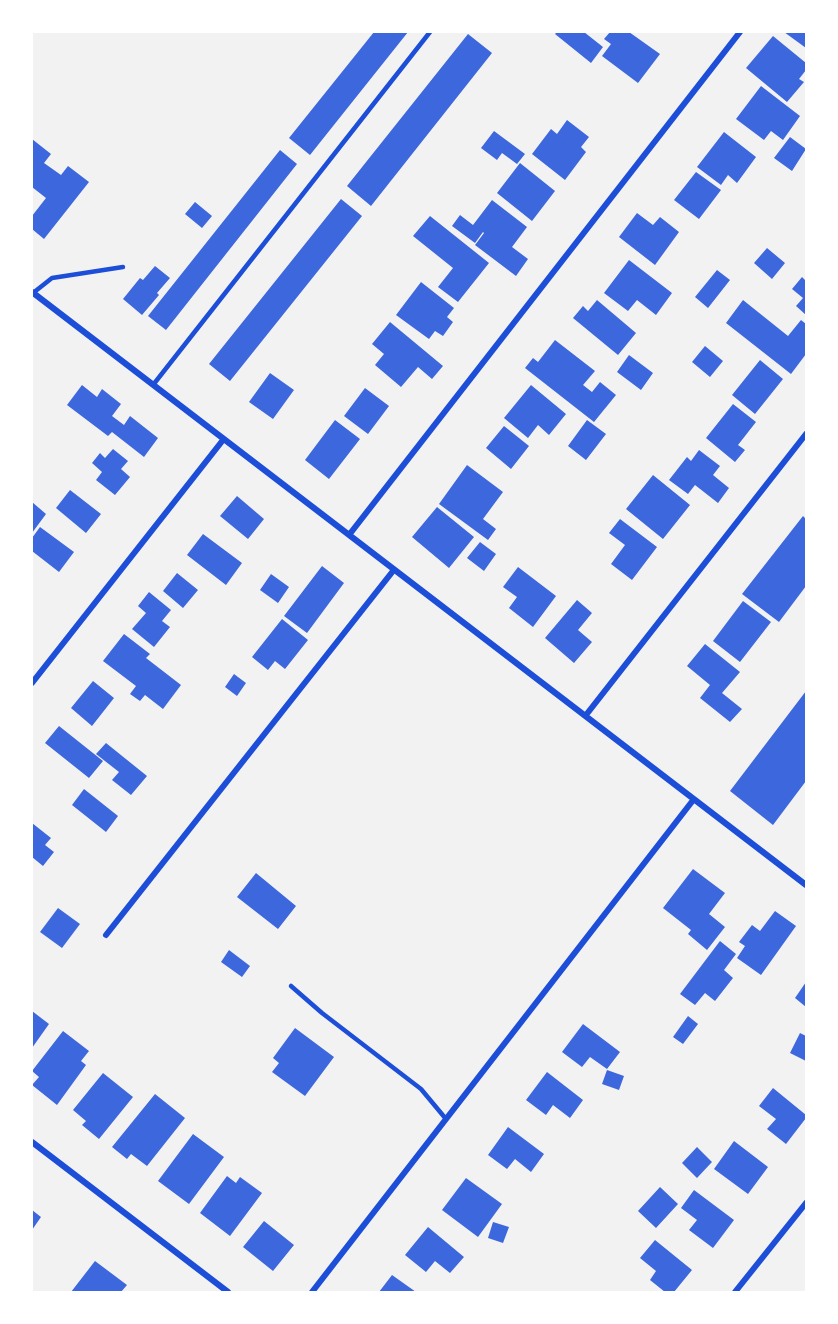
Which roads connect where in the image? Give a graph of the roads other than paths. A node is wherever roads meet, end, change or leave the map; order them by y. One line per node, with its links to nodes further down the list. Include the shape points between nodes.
1 (430, 32): 5 (lane)
2 (740, 32): 8 (street)
3 (123, 267): 4 (lane, via 52,278)
4 (32, 293): 5 (street)
5 (153, 385): 7 (street)
6 (807, 435): 11 (street)
7 (223, 440): 8 (street); 10 (street)
8 (350, 535): 9 (street)
9 (393, 570): 11 (street); 14 (street)
10 (32, 683)
11 (586, 715): 12 (street)
12 (694, 799): 13 (street); 16 (street)
13 (807, 885)
14 (106, 936)
15 (291, 986): 16 (lane, via 421,1089)
16 (446, 1119): 20 (street)
17 (32, 1143): 19 (street)
18 (807, 1203): 21 (street)
19 (228, 1293)
20 (312, 1293)
21 (735, 1293)

